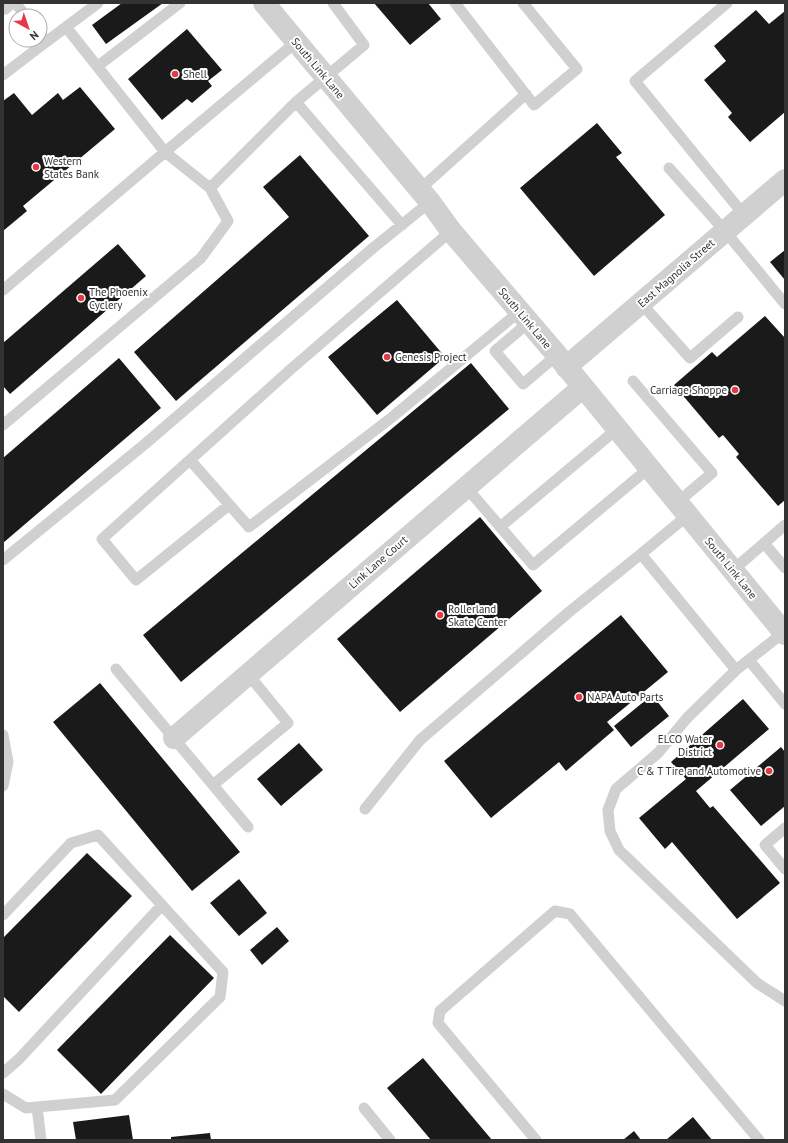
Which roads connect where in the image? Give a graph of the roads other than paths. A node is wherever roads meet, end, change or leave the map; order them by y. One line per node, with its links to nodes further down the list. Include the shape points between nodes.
1 (98, 3): 8 (lane)
2 (180, 3): 12 (lane)
3 (264, 3): 10 (street, South Link Lane)
4 (332, 3): 14 (lane, via 364,45)
5 (455, 3): 15 (lane)
6 (523, 3): 15 (lane, via 577,69 534,105)
7 (727, 3): 22 (lane, via 635,81)
8 (66, 27): 9 (lane); 12 (lane)
9 (48, 36)
10 (296, 42): 14 (street, South Link Lane); 17 (lane)
11 (32, 48): 13 (lane)
12 (98, 66): 17 (lane)
13 (3, 75)
14 (326, 77): 16 (lane); 21 (street, South Link Lane)
15 (526, 94): 21 (lane)
16 (296, 102): 20 (lane); 23 (lane)
17 (165, 152): 20 (lane); 26 (lane)
18 (669, 168): 25 (lane)
19 (785, 180): 22 (street, East Magnolia Street)
20 (210, 188): 36 (lane, via 228,221 201,258)
21 (424, 196): 23 (lane); 24 (street, South Link Lane)
22 (744, 215): 25 (street, East Magnolia Street)
23 (402, 225): 47 (lane, via 145,444)
24 (451, 231): 29 (street, South Link Lane); 38 (lane)
25 (725, 231): 27 (street, East Magnolia Street); 28 (lane)
26 (3, 290)
27 (641, 303): 30 (lane, via 690,358); 33 (street, East Magnolia Street)
28 (785, 304)
29 (525, 316): 31 (lane); 32 (lane); 33 (street, South Link Lane)
30 (738, 317)
31 (485, 339): 32 (lane); 41 (lane, via 391,418 249,527)
32 (495, 351): 33 (lane, via 523,384)
33 (562, 361): 35 (street, South Link Lane)
34 (633, 381): 42 (lane, via 712,473)
35 (583, 386): 37 (street, South Link Lane); 40 (street, Link Lane Court)
36 (3, 425)
37 (617, 429): 39 (street, South Link Lane); 44 (lane)
38 (190, 460): 41 (lane); 41 (lane, via 102,539 136,580)
39 (649, 468): 42 (street, South Link Lane); 44 (lane, via 533,565)
40 (466, 487): 44 (lane); 54 (street, Link Lane Court)
41 (229, 505)
42 (683, 509): 46 (lane); 49 (street, South Link Lane)
43 (785, 525): 45 (lane)
44 (500, 527)
45 (764, 543): 48 (lane); 49 (lane)
46 (641, 554): 53 (lane); 60 (lane, via 420,740)
47 (3, 560)
48 (785, 568)
49 (732, 570): 50 (street, South Link Lane)
50 (784, 633): 51 (lane)
51 (749, 660): 53 (lane); 55 (lane)
52 (116, 669): 57 (lane)
53 (736, 670): 66 (lane, via 687,718 658,753 616,789 608,810 610,831 619,850 757,983)
54 (248, 674): 57 (street, Link Lane Court); 58 (lane, via 288,723)
55 (785, 704)
56 (3, 735): 59 (lane, via 8,762)
57 (174, 738): 58 (lane)
58 (213, 785): 61 (lane)
59 (3, 786)
60 (365, 809)
61 (248, 827)
62 (785, 828): 63 (lane, via 765,845)
63 (785, 869)
64 (162, 905): 65 (lane, via 98,835 71,843); 67 (lane); 69 (lane, via 223,972 220,997 115,1100)
65 (3, 915)
66 (785, 1001)
67 (3, 1073)
68 (3, 1094): 69 (lane, via 26,1108)
69 (37, 1107): 71 (lane)
70 (364, 1108): 72 (lane)
71 (41, 1140)
72 (390, 1140)
73 (536, 1140): 74 (lane, via 438,1023 440,1011 555,911 570,914)
74 (759, 1140)

